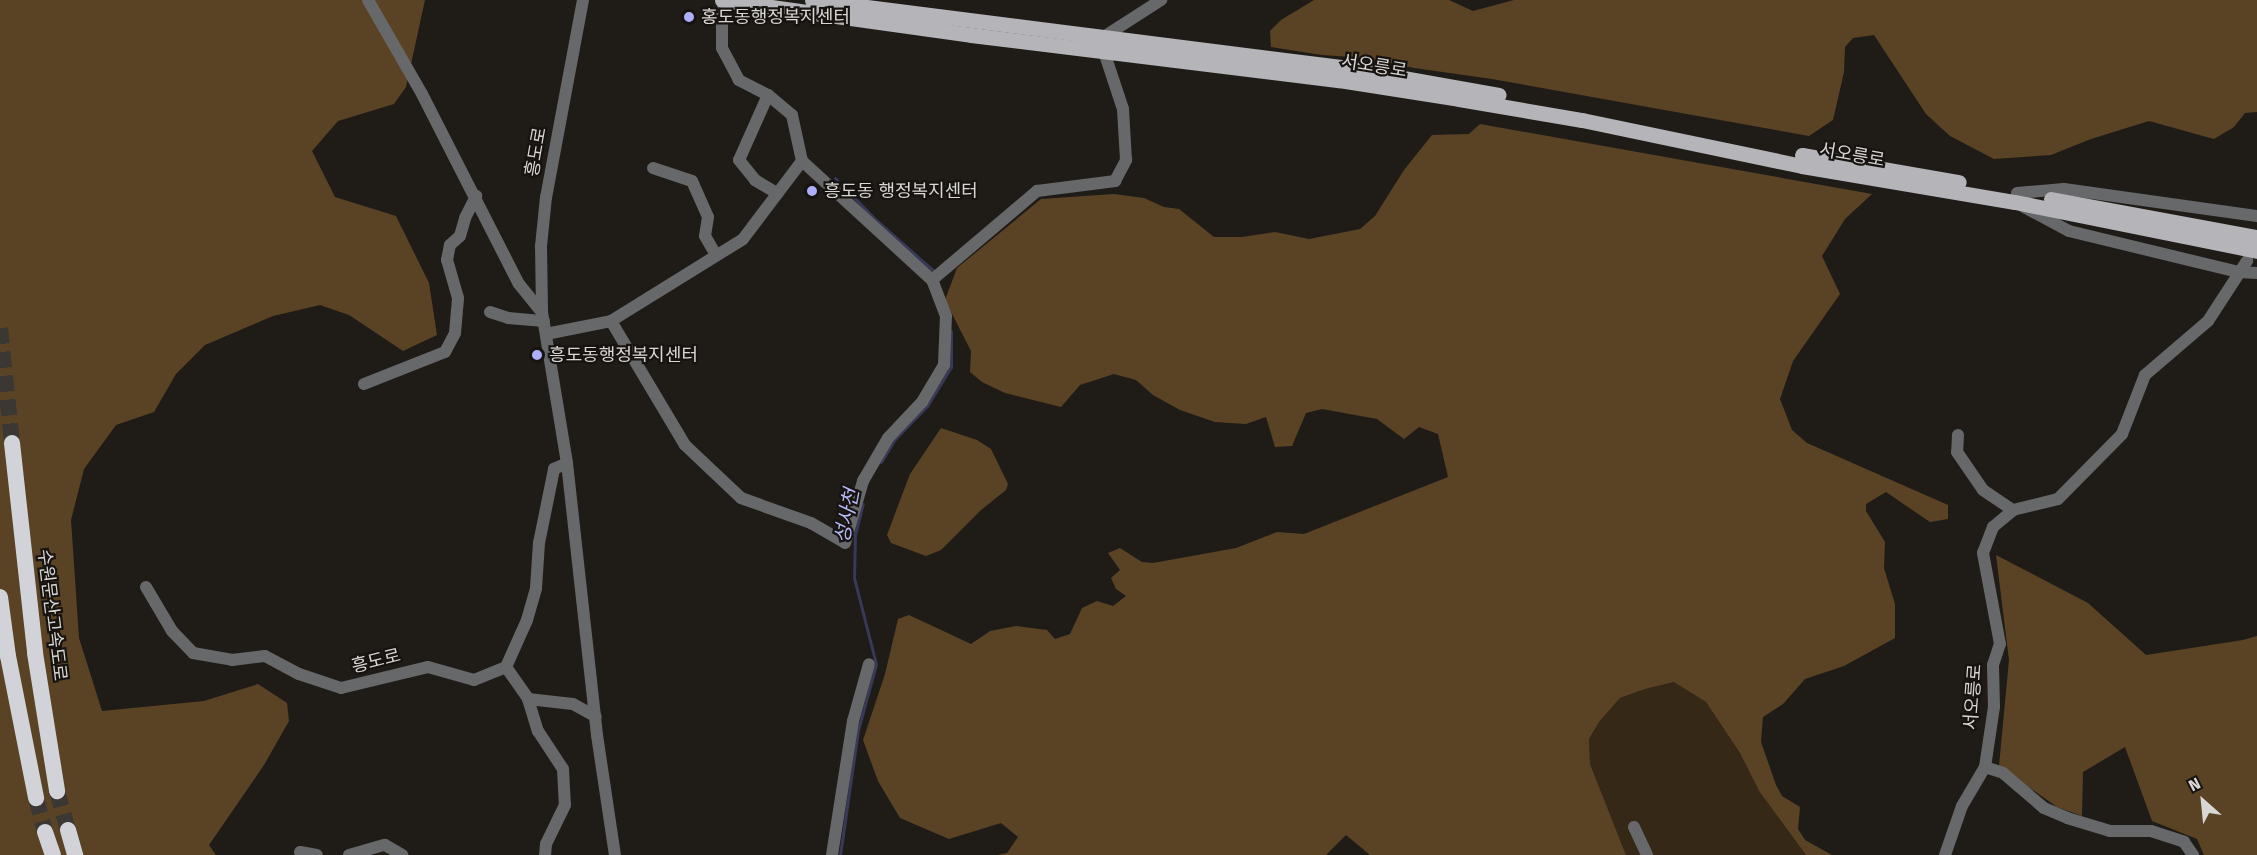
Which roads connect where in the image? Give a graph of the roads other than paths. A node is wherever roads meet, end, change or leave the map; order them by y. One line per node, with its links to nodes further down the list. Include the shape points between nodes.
1 (368, 0): 11 (street)
2 (583, 0): 21 (street, 흥도로, via 546,197 541,246)
3 (812, 0): 6 (main road, 서오릉로)
4 (1161, 0): 6 (street)
5 (722, 5): 6 (main road, 서오릉로, via 971,34); 7 (street, via 722,48 739,80)
6 (1104, 43): 12 (main road, 서오릉로, via 1582,120 1802,166); 19 (street, via 1122,109 1126,160 1115,181 1037,191)
7 (768, 95): 8 (street, via 792,116); 10 (street, via 739,160 755,180)
8 (802, 161): 10 (street); 19 (street)
9 (653, 168): 15 (street, via 692,181 708,217 705,236)
10 (777, 193): 15 (street, via 743,239)
11 (476, 196): 21 (street, via 519,284); 24 (street, via 460,236 450,245 447,260 458,298 455,333 445,352)
12 (2016, 197): 13 (street, 서오릉로, via 2064,189); 14 (main road, 서오릉로); 16 (main road, 서오릉로); 17 (street, 서오릉로, via 2069,231)
13 (2257, 216)
14 (2257, 237)
15 (716, 255): 22 (street)
16 (2252, 256): 17 (street)
17 (2238, 272): 18 (street, 서오릉로); 28 (street, via 2208,321 2145,375 2121,434 2058,499)
18 (2257, 273)
19 (936, 276): 22 (street, via 946,316 944,365 922,402 888,438 863,481 846,543 810,523 741,498 685,445)
20 (490, 312): 21 (street, via 508,318)
21 (543, 316): 23 (street, 흥도로)
22 (611, 321): 23 (street)
23 (546, 334): 27 (street, 흥도로)
24 (364, 384)
25 (1958, 435): 28 (street, via 1957,452 1983,490)
26 (12, 443): 36 (highway, 수원문산고속도로, via 35,653)
27 (567, 463): 32 (street, via 554,469 539,543 536,588); 34 (street, 흥도로)
28 (2013, 510): 35 (street, 서오릉로, via 1993,527 1983,553 2000,644 1993,665 1994,707)
29 (146, 587): 32 (street, 흥도로, via 172,631 193,653 232,660 265,656 299,674 341,688 428,667 474,680)
30 (0, 597): 37 (highway)
31 (869, 664): 49 (street, via 853,721)
32 (506, 667): 33 (street)
33 (528, 699): 34 (street, via 573,704); 48 (street, via 538,731 563,769 565,805 546,844)
34 (596, 717): 42 (street, 흥도로)
35 (1985, 767): 51 (street, 서오릉로, via 1962,806); 52 (street, via 2003,773 2044,808 2067,818 2110,831 2151,831 2184,842)
36 (57, 791)
37 (36, 798)
38 (1634, 827): 50 (street)
39 (68, 830): 44 (highway)
40 (45, 832): 43 (highway)
41 (300, 852): 45 (street)
42 (614, 854)
43 (53, 855)
44 (75, 855)
45 (317, 855)
46 (348, 855): 47 (street, via 385,846)
47 (402, 855)
48 (545, 855)
49 (832, 855)
50 (1647, 855)
51 (1945, 855)
52 (2193, 855)

